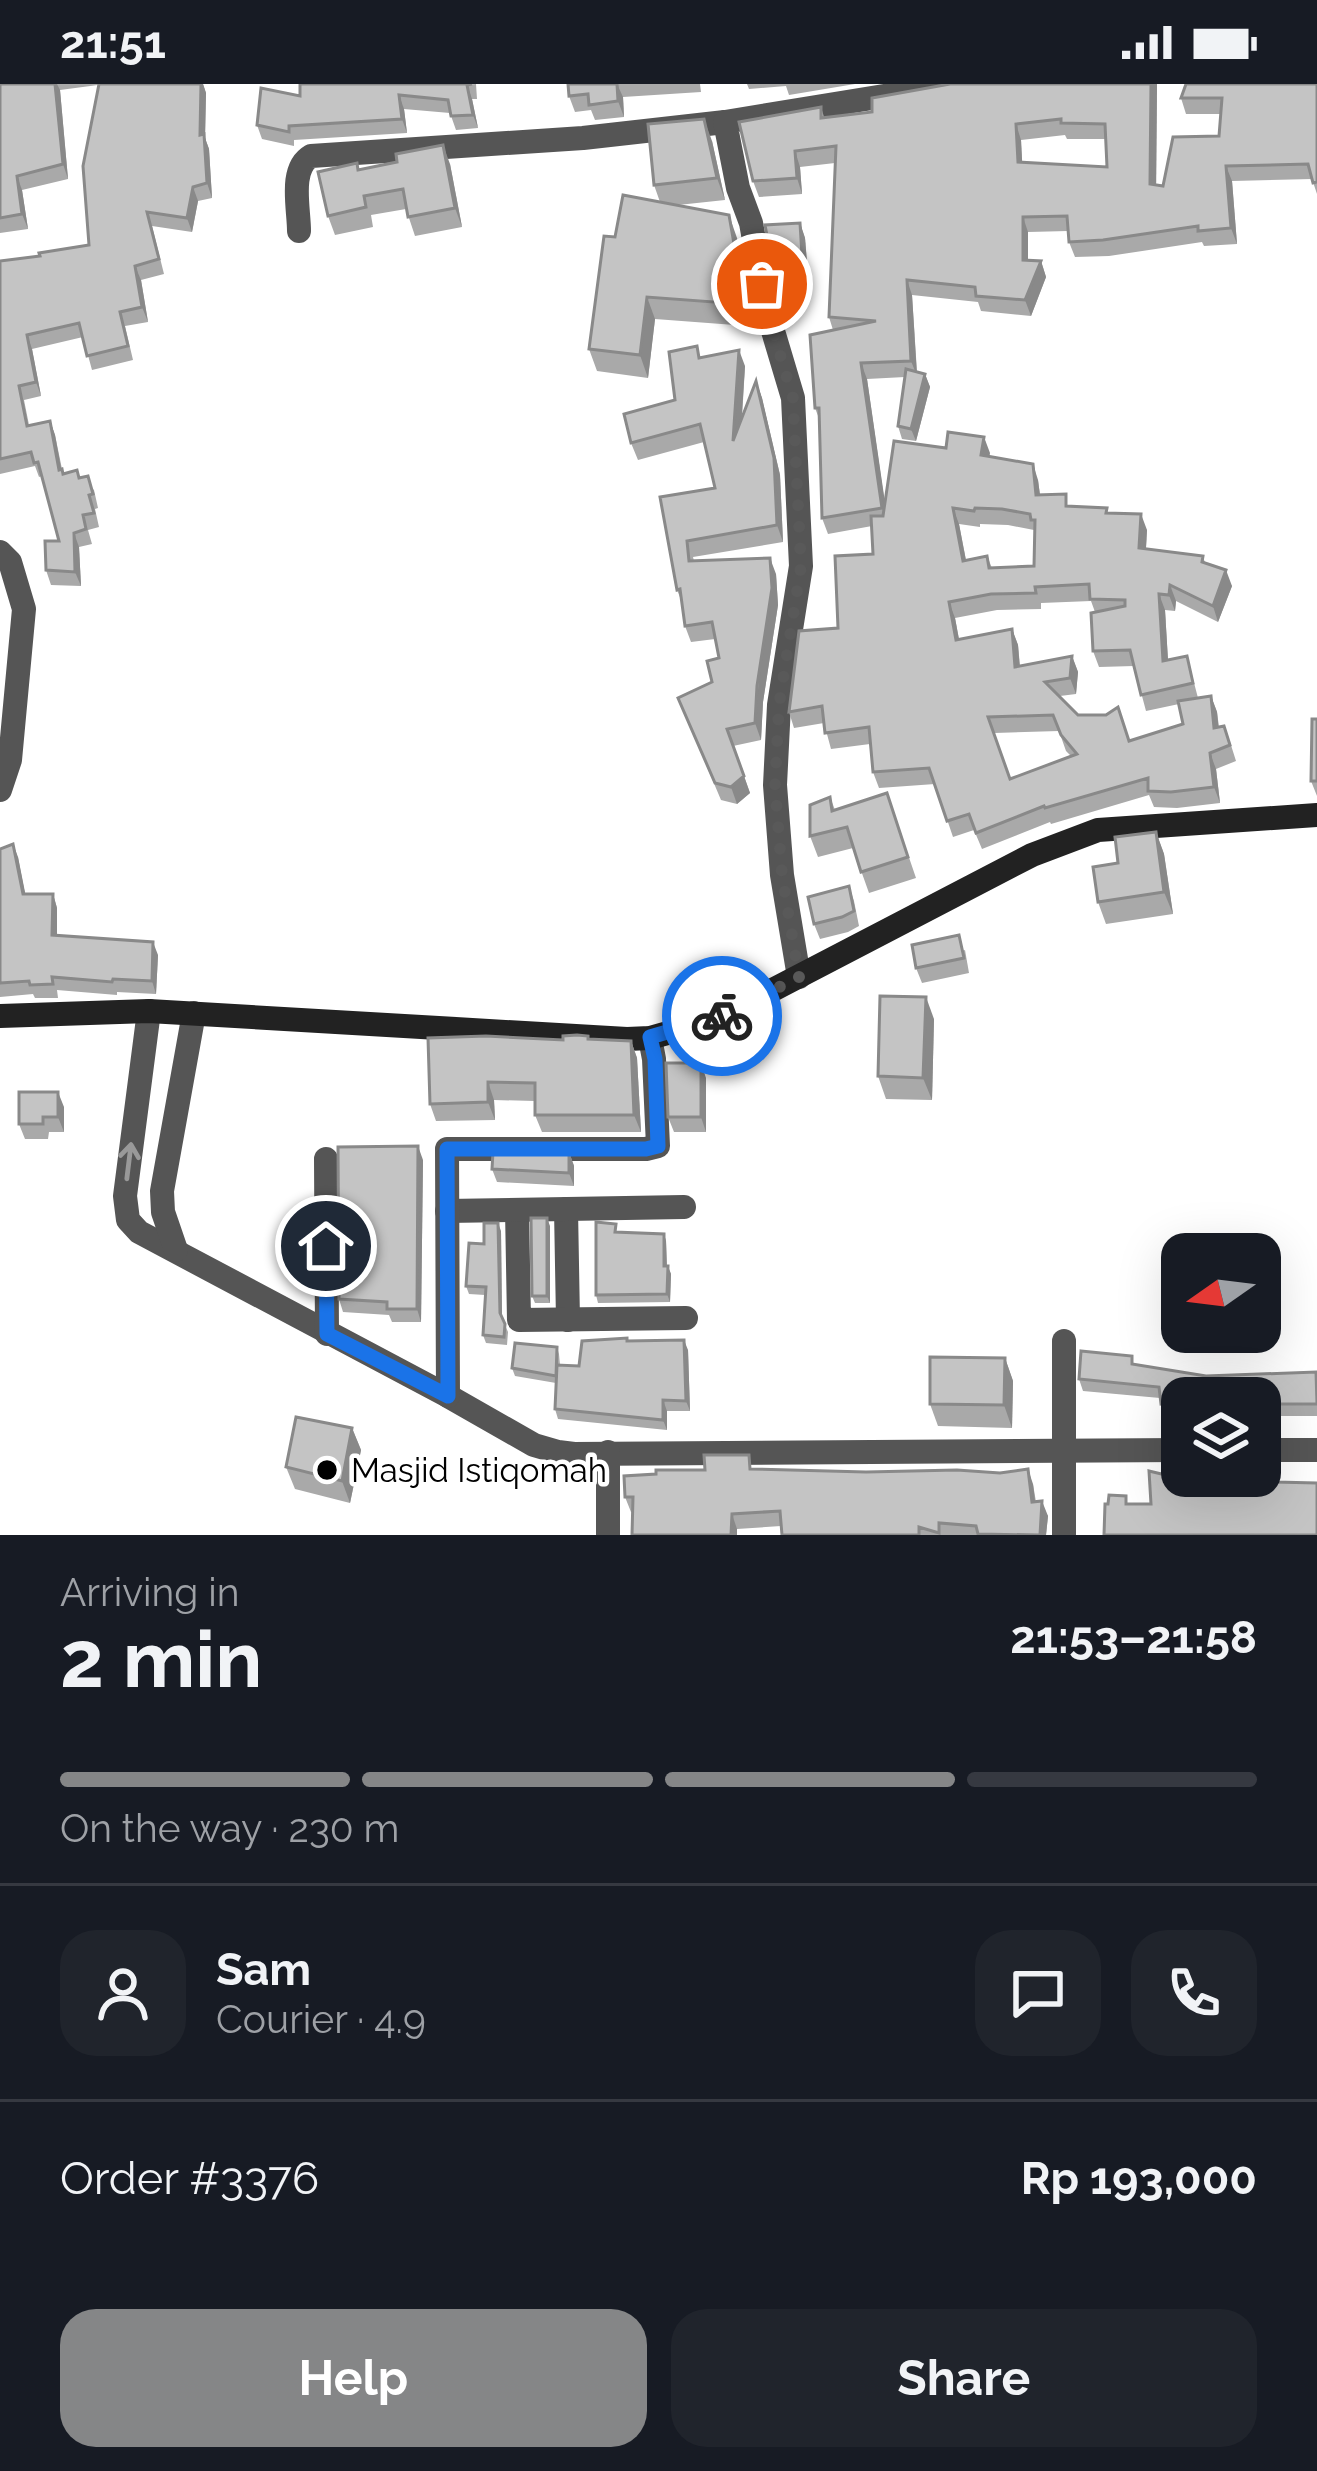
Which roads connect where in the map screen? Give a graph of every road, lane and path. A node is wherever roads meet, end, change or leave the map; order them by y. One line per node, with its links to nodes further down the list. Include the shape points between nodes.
1 (958, 84): 2 (street)
2 (725, 122): 3 (street, via 310,155 298,171); 7 (street, via 793,398 801,566 775,785)
3 (299, 231)
4 (0, 552): 5 (street, via 24,609)
5 (0, 790)
6 (1317, 815): 7 (street, via 1098,830 1032,855)
7 (799, 977): 11 (street, via 717,1018)
8 (149, 1011): 9 (street); 10 (street); 17 (street, one-way to 8, via 139,1232 126,1209)
9 (194, 1013): 11 (street); 17 (street, via 162,1192)
10 (0, 1016)
11 (650, 1037): 16 (street, via 658,1146 447,1149)
12 (326, 1159): 20 (street)
13 (684, 1208): 14 (street)
14 (566, 1209): 15 (street); 19 (street)
15 (517, 1210): 16 (street); 19 (street, via 519,1320)
16 (447, 1211): 22 (street)
17 (176, 1250): 20 (street)
18 (686, 1318): 19 (street)
19 (568, 1320)
20 (327, 1334): 22 (street)
21 (1064, 1341): 23 (street)
22 (448, 1396): 27 (street, via 534,1445)
23 (1064, 1450): 24 (street); 27 (street); 29 (street)
24 (1161, 1450)
25 (1281, 1450): 26 (street)
26 (1317, 1450)
27 (608, 1452): 28 (street)
28 (608, 1535)
29 (1064, 1535)

